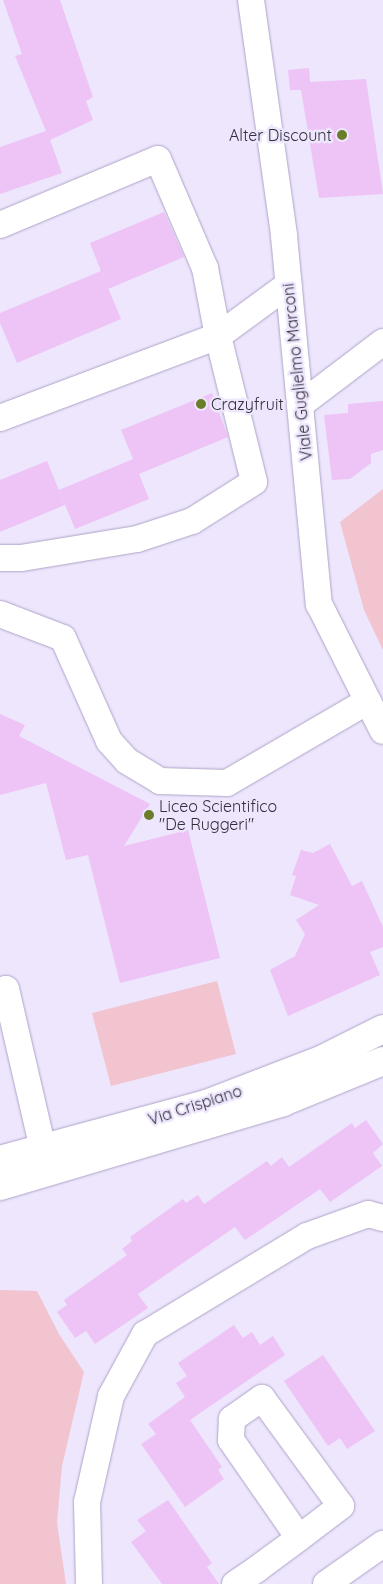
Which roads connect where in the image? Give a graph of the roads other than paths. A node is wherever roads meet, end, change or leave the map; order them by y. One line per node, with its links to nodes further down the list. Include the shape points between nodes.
1 (251, 0): 3 (street, Viale Guglielmo Marconi)
2 (0, 225): 4 (street, via 158,159 205,268)
3 (288, 285): 4 (street); 6 (street, Viale Guglielmo Marconi)
4 (218, 336): 7 (street); 8 (street, via 254,482 192,521 137,539 21,558)
5 (383, 342): 6 (street)
6 (300, 405): 10 (street, Viale Guglielmo Marconi, via 319,604)
7 (0, 418)
8 (0, 558)
9 (0, 614): 10 (street, via 63,638 109,741 127,761 160,781 227,783)
10 (368, 701): 11 (street, Viale Guglielmo Marconi)
11 (383, 731)
12 (0, 991): 15 (street, via 6,989)
13 (383, 1028): 15 (main road, Via Crispiano, via 323,1059 206,1104)
14 (383, 1061): 17 (main road, Via Crispiano, via 283,1102)
15 (42, 1149): 16 (main road, Via Crispiano)
16 (0, 1160)
17 (0, 1186)
18 (383, 1218): 22 (street, via 368,1214 307,1236 145,1334 112,1396 89,1492)
19 (299, 1538): 19 (street, via 231,1440 232,1419 262,1398 341,1506); 21 (street)
20 (383, 1544): 24 (street)
21 (262, 1576): 23 (street)
22 (89, 1584)
23 (235, 1584)
24 (326, 1584)

